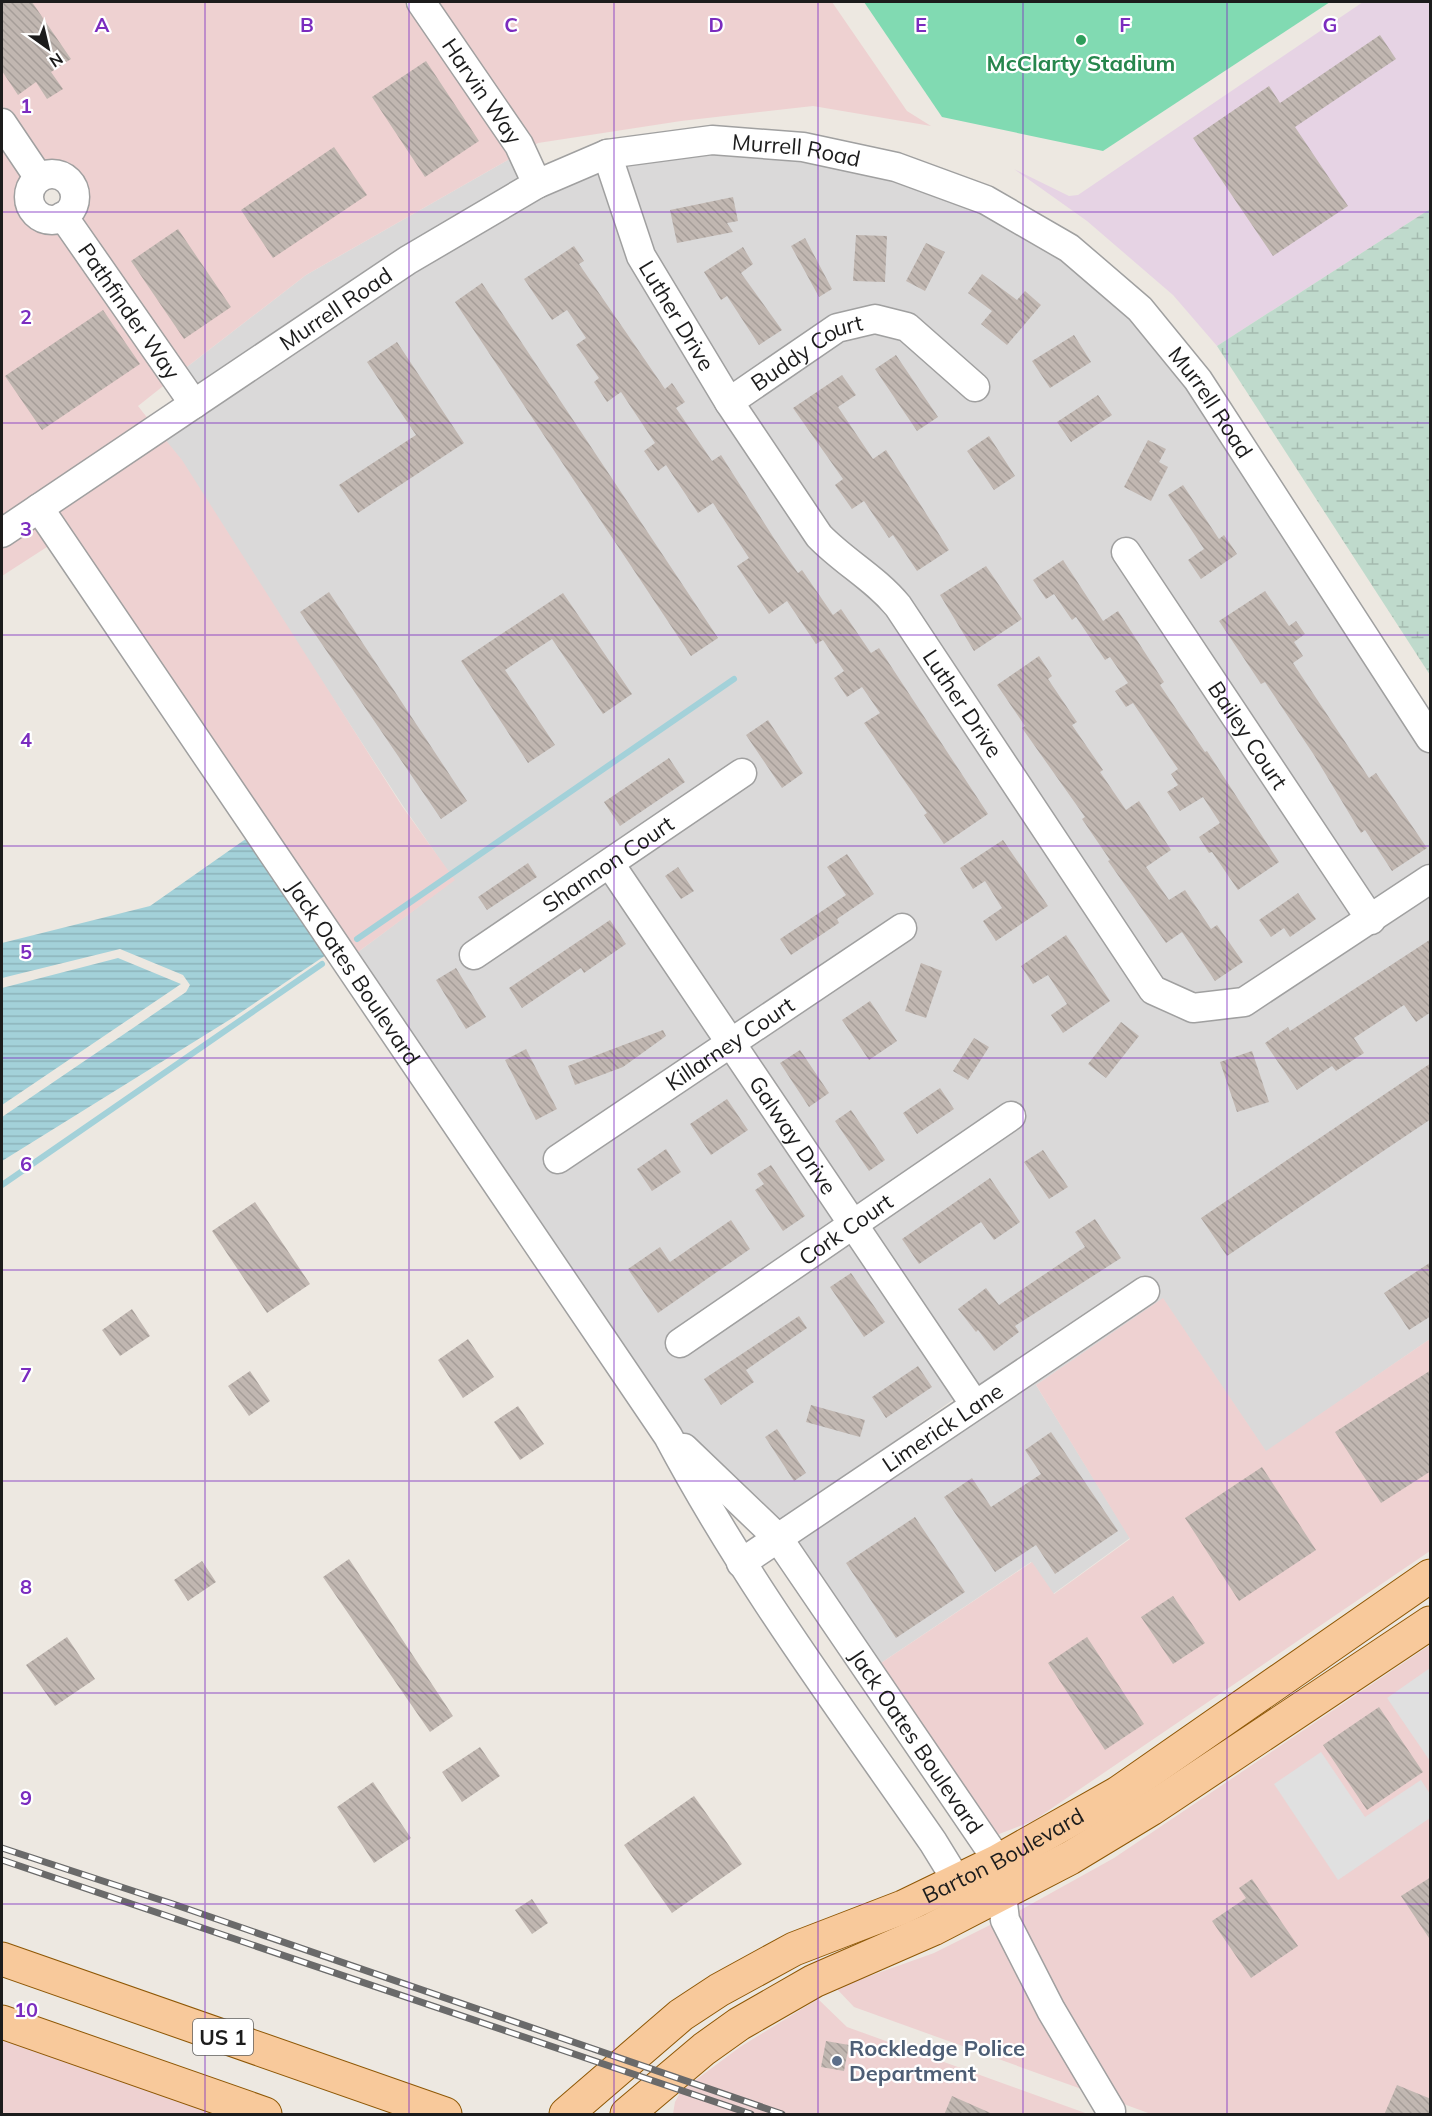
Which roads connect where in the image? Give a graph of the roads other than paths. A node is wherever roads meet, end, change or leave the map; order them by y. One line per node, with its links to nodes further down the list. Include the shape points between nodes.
1 (422, 2): 4 (street, Harvin Way, via 519,145)
2 (2, 123): 7 (street, Pathfinder Way, via 39,178 30,190 30,205 48,219 63,216)
3 (607, 154): 4 (street, Murrell Road); 6 (street, Luther Drive, via 641,256); 11 (street, Murrell Road, via 712,140 803,147 896,167 986,200 1069,248 1140,309 1198,380)
4 (537, 184): 7 (street, Murrell Road, via 408,260)
5 (975, 387): 6 (street, Buddy Court, via 907,327 875,319 837,328)
6 (729, 402): 15 (street, Luther Drive, via 819,536 882,587 898,606 1153,990 1193,1008 1244,1002)
7 (194, 404): 8 (street, Murrell Road)
8 (39, 508): 9 (street, Murrell Road); 25 (street, Jack Oates Boulevard)
9 (2, 533)
10 (1126, 552): 15 (street, Bailey Court)
11 (1431, 738)
12 (742, 773): 13 (street, Shannon Court)
13 (610, 864): 17 (street, Shannon Court); 18 (street, Galway Drive)
14 (1431, 879): 15 (street, Luther Drive)
15 (1371, 920)
16 (902, 928): 18 (street, Killarney Court)
17 (474, 955)
18 (732, 1042): 20 (street, Killarney Court); 21 (street, Galway Drive)
19 (1011, 1116): 21 (street, Cork Court)
20 (558, 1159)
21 (855, 1224): 23 (street, Cork Court); 24 (street, Galway Drive)
22 (1145, 1291): 24 (street, Limerick Lane)
23 (680, 1343)
24 (975, 1405): 26 (street, Limerick Lane)
25 (668, 1436): 26 (street, Jack Oates Boulevard); 27 (street, Jack Oates Boulevard)
26 (778, 1538): 27 (street, Limerick Lane); 32 (street, Jack Oates Boulevard)
27 (741, 1563): 33 (street, Jack Oates Boulevard)
28 (1427, 1585): 30 (main road, Barton Boulevard)
29 (1431, 1623): 31 (main road, Barton Boulevard)
30 (1208, 1730): 31 (main road); 32 (main road, Barton Boulevard, via 1118,1793)
31 (1228, 1759): 34 (main road, Barton Boulevard, via 1152,1809)
32 (998, 1861): 33 (main road, Barton Boulevard); 34 (street, Jack Oates Boulevard)
33 (957, 1881): 34 (street); 41 (main road, Barton Boulevard, via 903,1907 794,1949 719,1990 681,2015)
34 (1002, 1895): 37 (main road, Barton Boulevard, via 814,1981 740,2024); 38 (street, Jack Oates Boulevard, via 1005,1920 1051,2010)
35 (2, 1959): 40 (main road, US 1)
36 (2, 2022): 39 (main road, US 1)
37 (679, 2069): 42 (main road, Barton Boulevard); 43 (main road, via 665,2097)
38 (1111, 2111)
39 (266, 2115)
40 (445, 2115)
41 (566, 2115)
42 (627, 2115)
43 (663, 2115)

